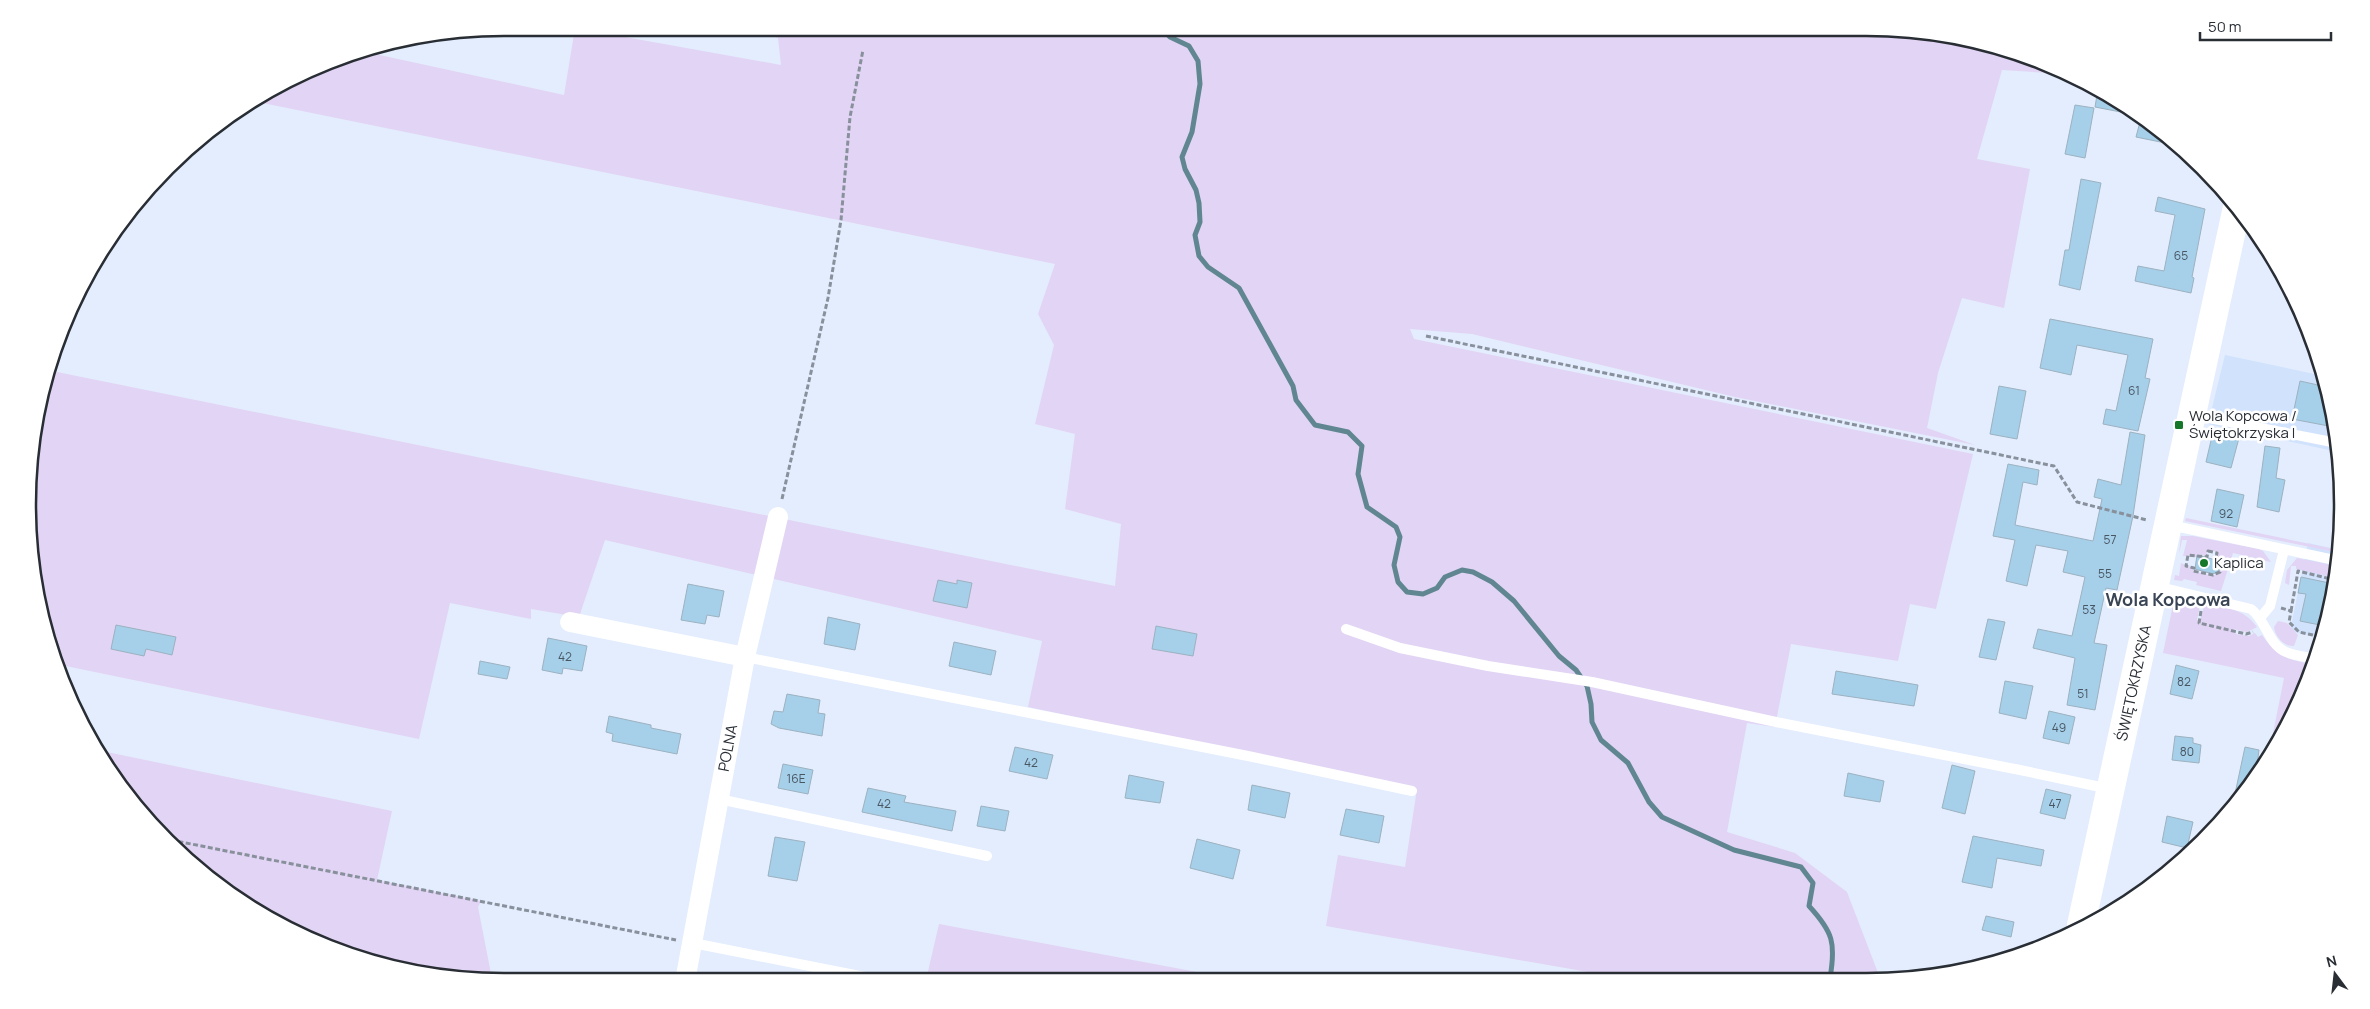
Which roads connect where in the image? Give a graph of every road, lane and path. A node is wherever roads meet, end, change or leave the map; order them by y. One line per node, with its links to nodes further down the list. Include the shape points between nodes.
1 (863, 50): 6 (path, via 850,117 841,220 828,298)
2 (2235, 216): 4 (street, ŚWIĘTOKRZYSKA)
3 (1426, 336): 7 (path, via 2054,466 2076,502)
4 (2193, 415): 5 (lane); 7 (street, ŚWIĘTOKRZYSKA)
5 (2330, 442)
6 (778, 517): 21 (street, POLNA)
7 (2169, 525): 8 (lane); 12 (street, ŚWIĘTOKRZYSKA)
8 (2284, 550): 10 (lane); 13 (lane)
9 (2208, 551): 9 (path, via 2206,557 2188,556 2186,566 2194,568 2193,571 2213,575 2220,572 2217,553)
10 (2331, 559)
11 (2328, 578): 15 (path, via 2298,572)
12 (2155, 586): 16 (lane, via 2247,608); 23 (street, ŚWIĘTOKRZYSKA)
13 (2270, 606): 15 (path); 16 (lane)
14 (2202, 607): 19 (path, via 2198,623 2246,634 2256,631 2258,635)
15 (2291, 611): 20 (path, via 2289,622 2300,632)
16 (2260, 618): 19 (lane)
17 (570, 622): 21 (street)
18 (1346, 629): 23 (lane, via 1400,648 1592,682)
19 (2267, 630): 22 (lane, via 2274,642 2286,652)
20 (2315, 635)
21 (745, 657): 24 (lane); 25 (street, POLNA)
22 (2308, 657)
23 (2110, 789): 28 (street, ŚWIĘTOKRZYSKA)
24 (1412, 791)
25 (719, 798): 27 (lane); 29 (street, POLNA)
26 (179, 842): 29 (path)
27 (987, 856)
28 (2082, 919)
29 (693, 943): 30 (street, POLNA); 31 (lane)
30 (687, 973)
31 (845, 973)

